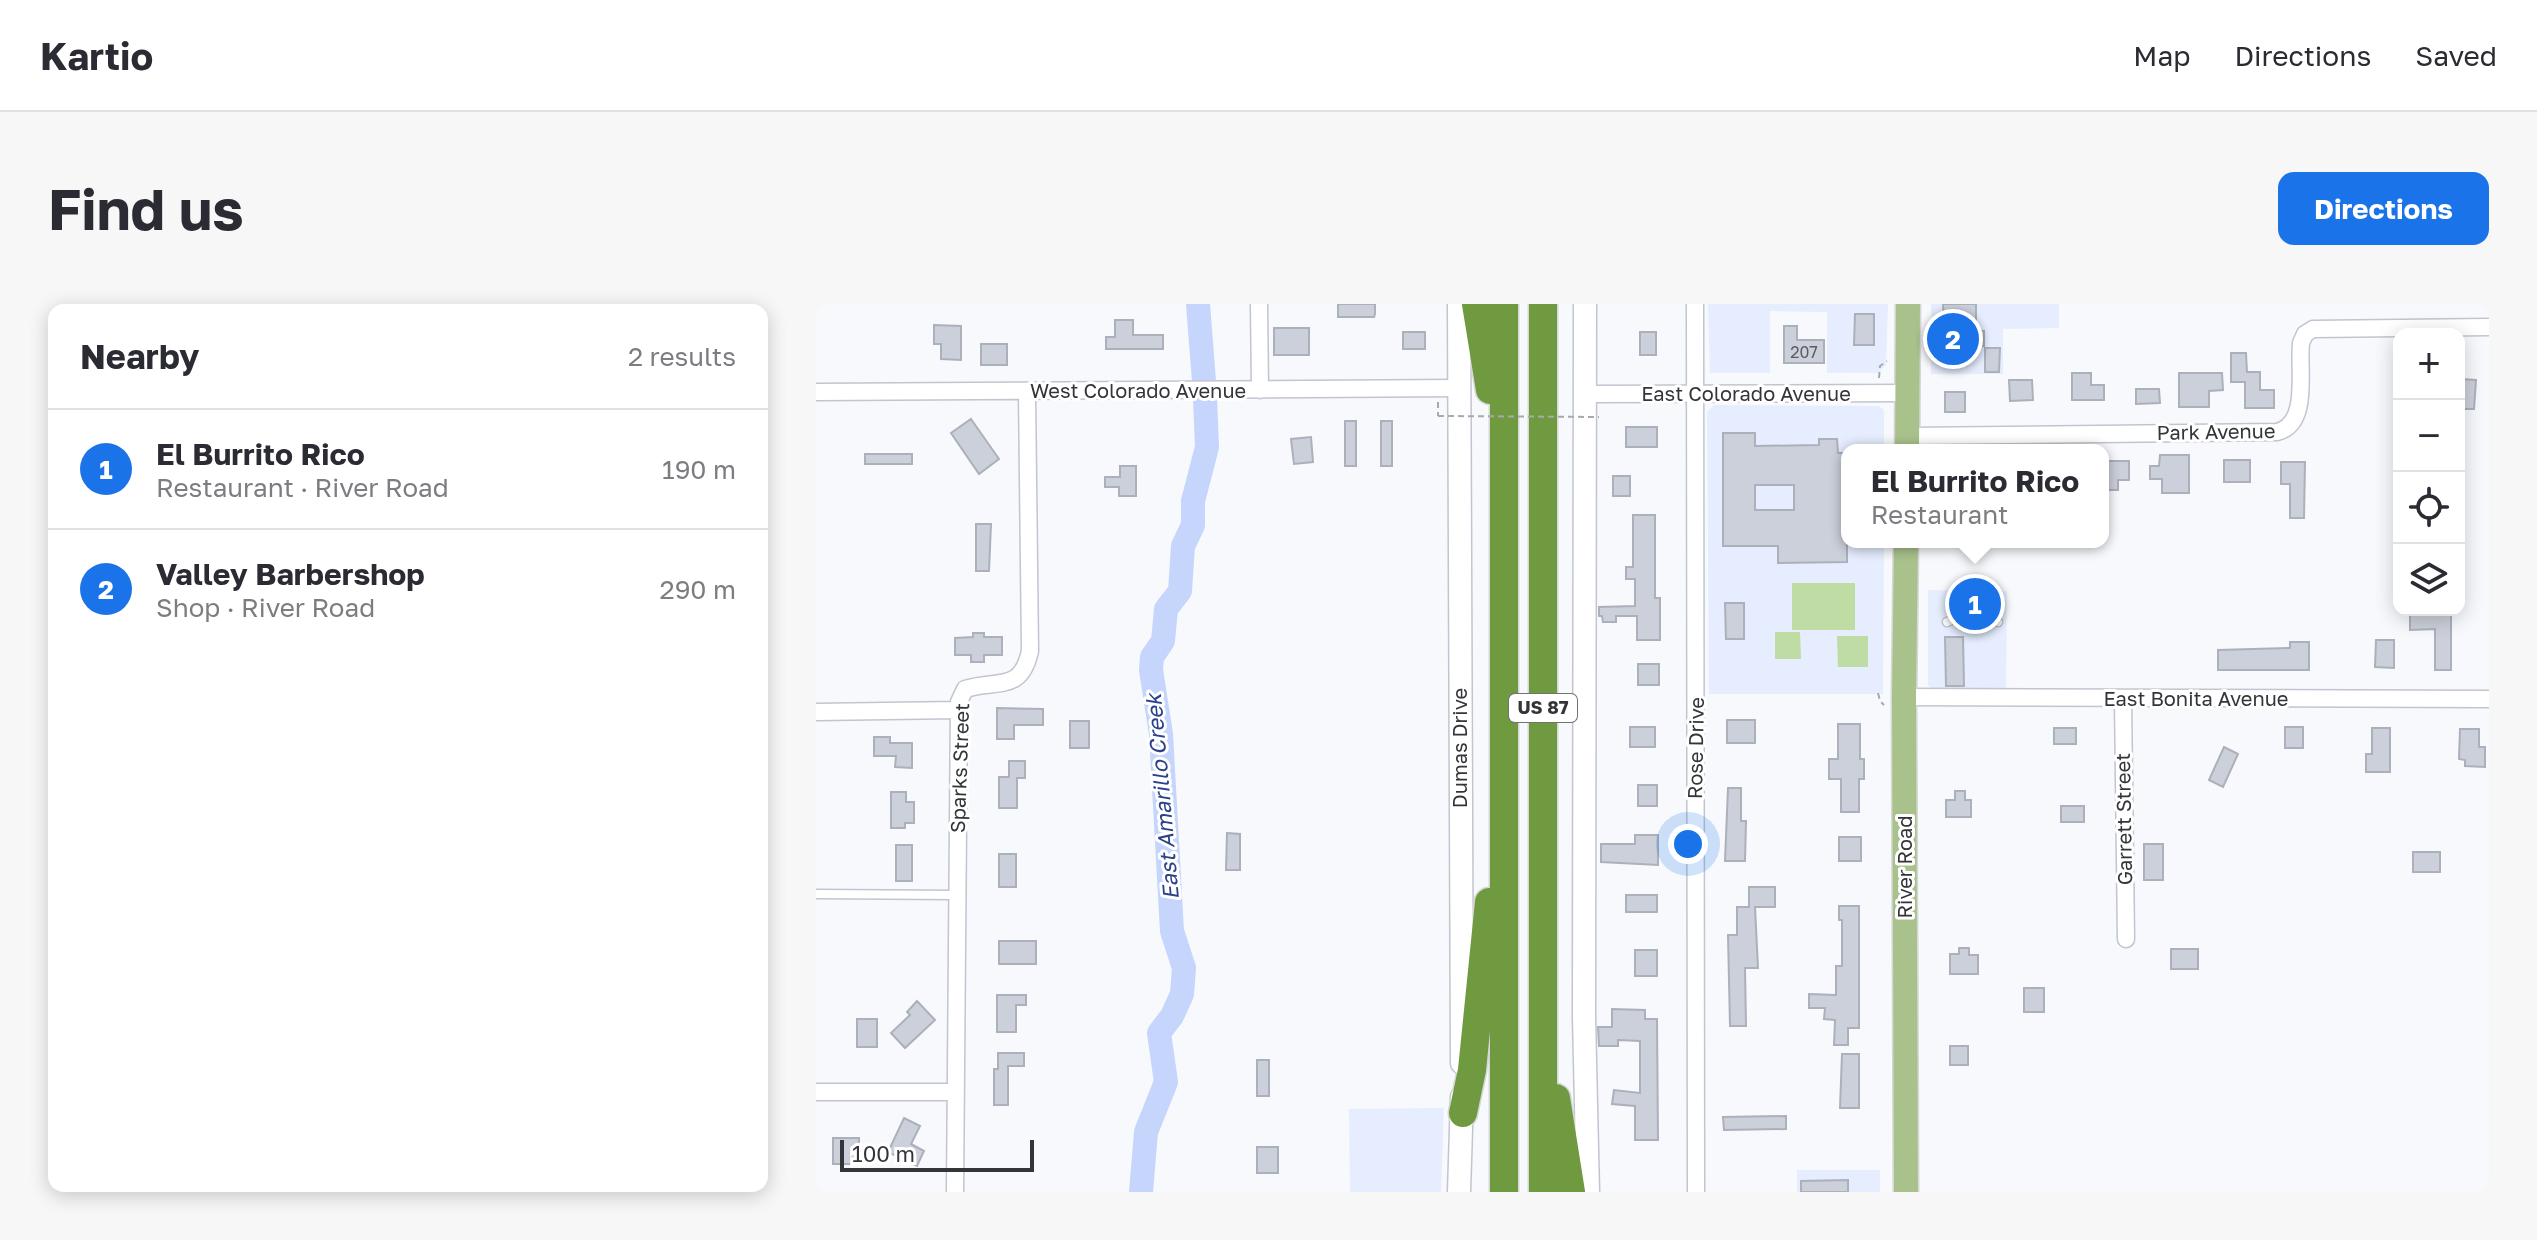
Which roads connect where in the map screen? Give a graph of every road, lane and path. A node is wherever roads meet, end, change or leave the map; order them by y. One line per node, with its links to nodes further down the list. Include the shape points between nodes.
1 (1259, 304): 14 (street)
2 (1459, 304): 13 (main road, Dumas Drive)
3 (1476, 304): 24 (highway)
4 (1504, 304): 24 (highway, US 87)
5 (1543, 304): 20 (highway, US 87)
6 (1552, 304): 20 (highway)
7 (1585, 304): 18 (main road)
8 (1695, 304): 19 (street, Rose Drive)
9 (1908, 304): 17 (main road)
10 (2489, 327): 23 (street, Park Avenue, via 2313,329 2301,343 2297,418 2289,429 2277,432)
11 (1891, 361): 12 (path, via 1880,366)
12 (1880, 378)
13 (1459, 388): 14 (street, West Colorado Avenue); 40 (main road, Dumas Drive)
14 (1260, 390): 16 (street, West Colorado Avenue)
15 (816, 392): 16 (street, West Colorado Avenue)
16 (1027, 392): 31 (street, Sparks Street, via 1030,651 1024,672 1016,679 965,689)
17 (1907, 393): 19 (street, East Colorado Avenue); 23 (main road)
18 (1584, 394): 19 (street, East Colorado Avenue); 46 (main road)
19 (1696, 394): 47 (street, Rose Drive)
20 (1544, 405): 37 (highway, US 87)
21 (1438, 416): 22 (path, bridge)
22 (1599, 417)
23 (1907, 443)
24 (1503, 470): 33 (highway, US 87)
25 (1906, 548): 28 (main road, River Road)
26 (1947, 622): 27 (lane, via 1967,614 1989,615)
27 (1998, 622)
28 (1904, 697): 29 (street, East Bonita Avenue); 48 (main road, River Road)
29 (2123, 699): 30 (street, East Bonita Avenue); 36 (street, Garrett Street)
30 (2489, 699)
31 (958, 710): 32 (street); 35 (street, Sparks Street)
32 (816, 712)
33 (1503, 802): 40 (highway); 43 (highway, US 87)
34 (816, 894): 35 (lane)
35 (957, 895): 39 (street, Sparks Street)
36 (2126, 939)
37 (1542, 1011): 44 (highway, US 87); 45 (highway)
38 (816, 1092): 39 (street)
39 (956, 1092): 41 (street, Sparks Street)
40 (1463, 1113): 42 (main road, Dumas Drive)
41 (955, 1192)
42 (1459, 1192)
43 (1504, 1192)
44 (1543, 1192)
45 (1571, 1192)
46 (1588, 1192)
47 (1696, 1192)
48 (1906, 1192)

